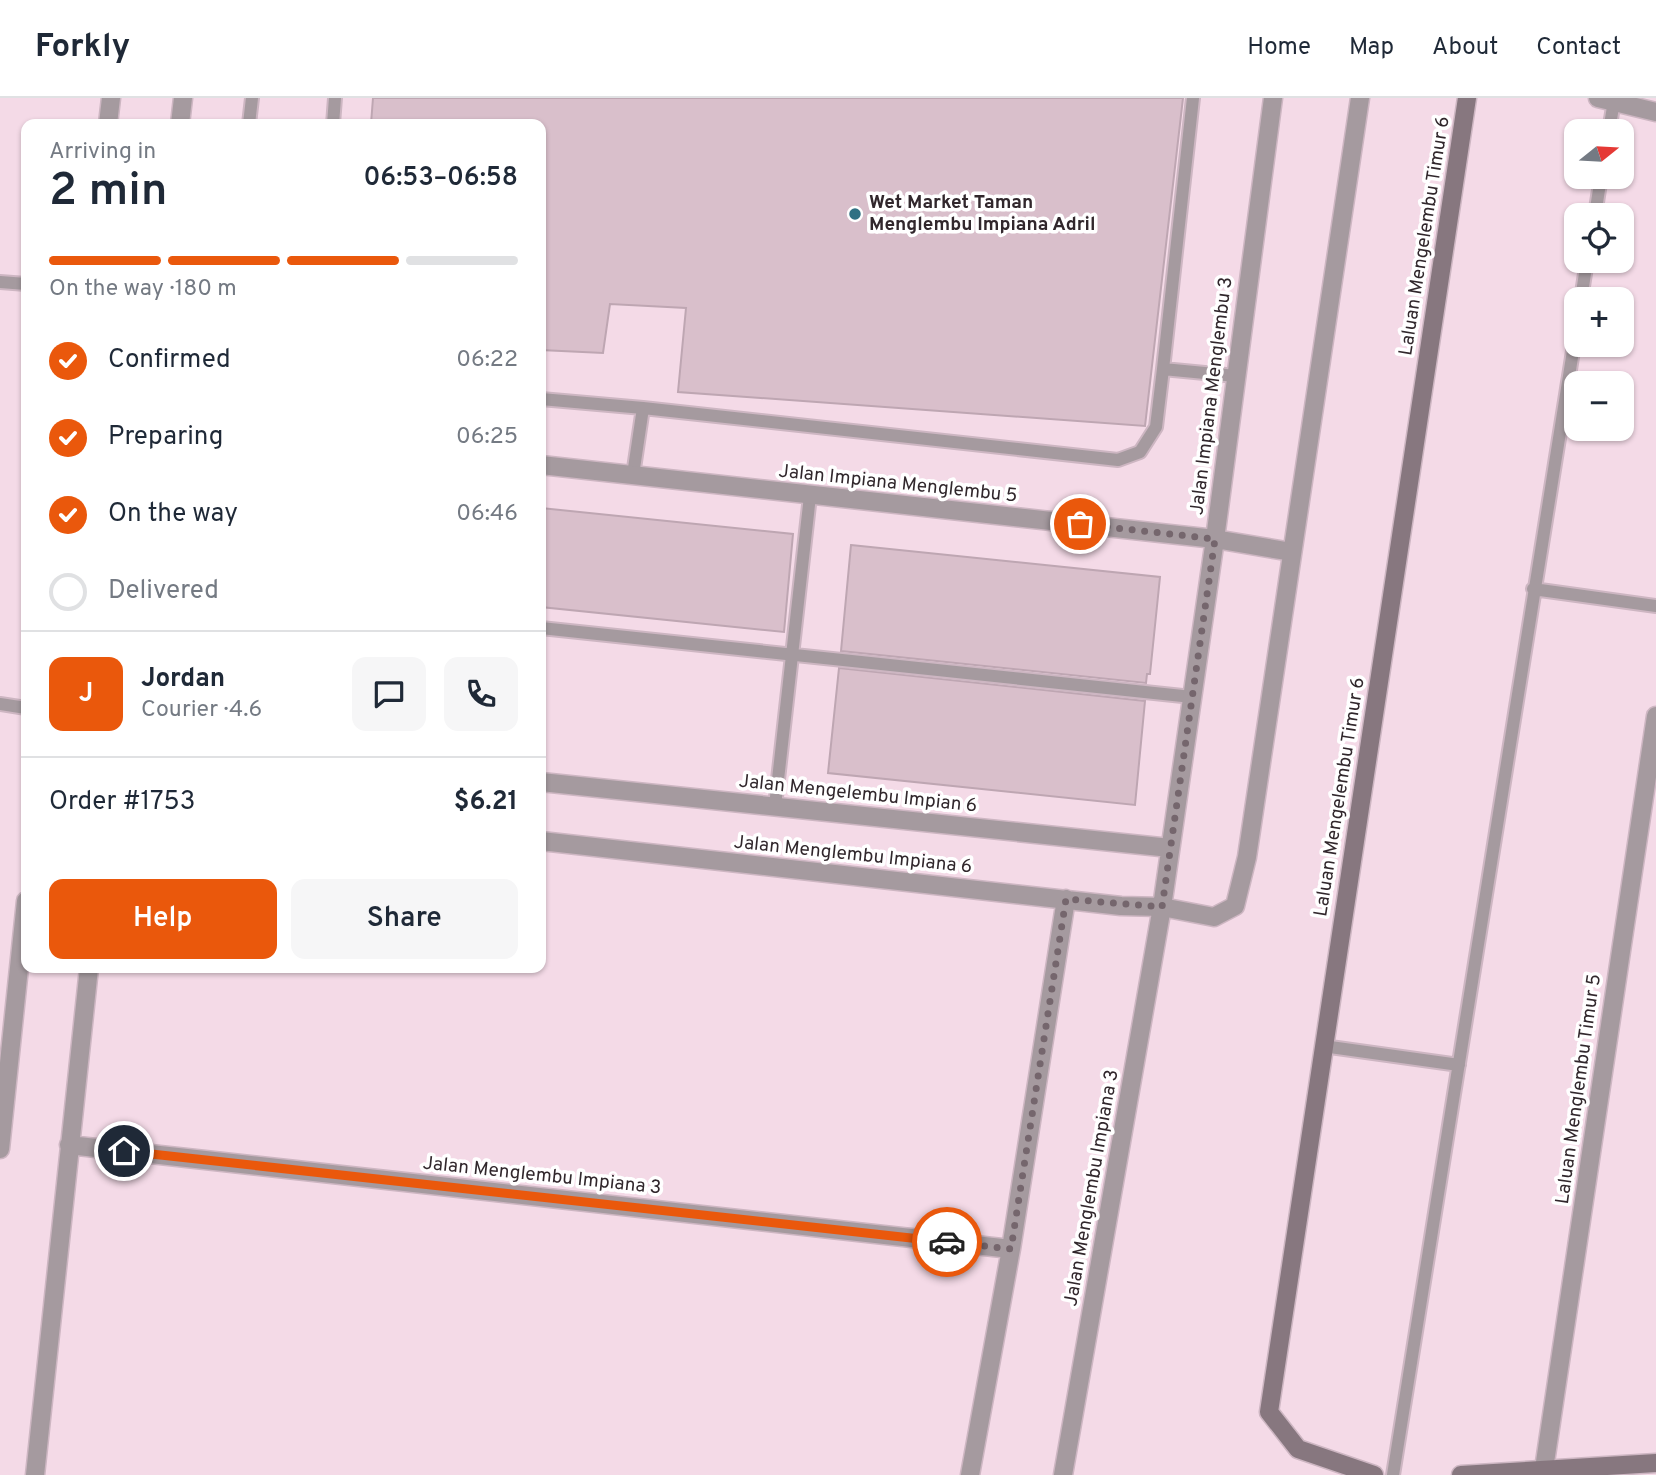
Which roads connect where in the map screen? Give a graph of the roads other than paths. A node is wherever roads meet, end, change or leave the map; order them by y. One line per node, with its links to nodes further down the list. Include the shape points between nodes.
1 (111, 98): 11 (street)
2 (183, 98): 12 (street)
3 (253, 98): 13 (lane)
4 (335, 98): 14 (lane)
5 (1194, 98): 19 (lane)
6 (1273, 98): 20 (street, Jalan Impiana Menglembu 3)
7 (1360, 98): 27 (street)
8 (1467, 98): 44 (street, Laluan Mengelembu Timur 6)
9 (1606, 99): 10 (street); 15 (lane)
10 (1656, 112)
11 (109, 119)
12 (181, 119)
13 (251, 119)
14 (333, 119)
15 (1608, 119)
16 (0, 282): 17 (lane)
17 (21, 284)
18 (1572, 357): 28 (lane)
19 (1163, 369): 20 (lane); 22 (lane, via 1156,427 1140,452 1118,460)
20 (1236, 376): 26 (street, Jalan Impiana Menglembu 3)
21 (546, 399): 22 (lane)
22 (643, 408): 24 (lane)
23 (546, 466): 24 (street, Jalan Impiana Menglembu 5)
24 (633, 475): 25 (street, Jalan Impiana Menglembu 5)
25 (810, 496): 26 (street, Jalan Impiana Menglembu 5); 31 (lane)
26 (1215, 539): 27 (street, Jalan Impiana Menglembu 5); 32 (street, Jalan Impiana Menglembu 3)
27 (1292, 552): 41 (street, Jalan Menglembu Impiana 6, via 1247,857 1235,906 1214,917)
28 (1533, 589): 29 (lane); 45 (lane)
29 (1656, 606)
30 (546, 629): 31 (lane)
31 (792, 655): 32 (lane); 37 (lane)
32 (1192, 697): 39 (street, Jalan Impiana Menglembu 3)
33 (0, 705): 34 (lane)
34 (21, 707)
35 (1656, 716): 50 (street, Laluan Menglembu Timur 5)
36 (546, 783): 37 (street, Jalan Mengelembu Impian 6)
37 (775, 806): 39 (street, Jalan Mengelembu Impian 6)
38 (546, 842): 40 (street, Jalan Menglembu Impiana 6)
39 (1170, 848): 41 (street, Jalan Impiana Menglembu 3)
40 (1066, 899): 41 (street, Jalan Menglembu Impiana 6); 48 (street)
41 (1162, 907): 53 (street, Jalan Menglembu Impiana 3)
42 (21, 949): 47 (street)
43 (88, 973): 46 (street)
44 (1323, 1046): 45 (lane); 54 (street, Laluan Mengelembu Timur 6, via 1269,1412 1298,1449)
45 (1459, 1065): 55 (lane)
46 (69, 1145): 48 (street, Jalan Menglembu Impiana 3); 51 (street)
47 (0, 1149)
48 (1011, 1249): 52 (street)
49 (1656, 1464): 50 (street)
50 (1544, 1469): 56 (street)
51 (35, 1475)
52 (970, 1475)
53 (1063, 1475)
54 (1374, 1475)
55 (1393, 1475)
56 (1461, 1475)

